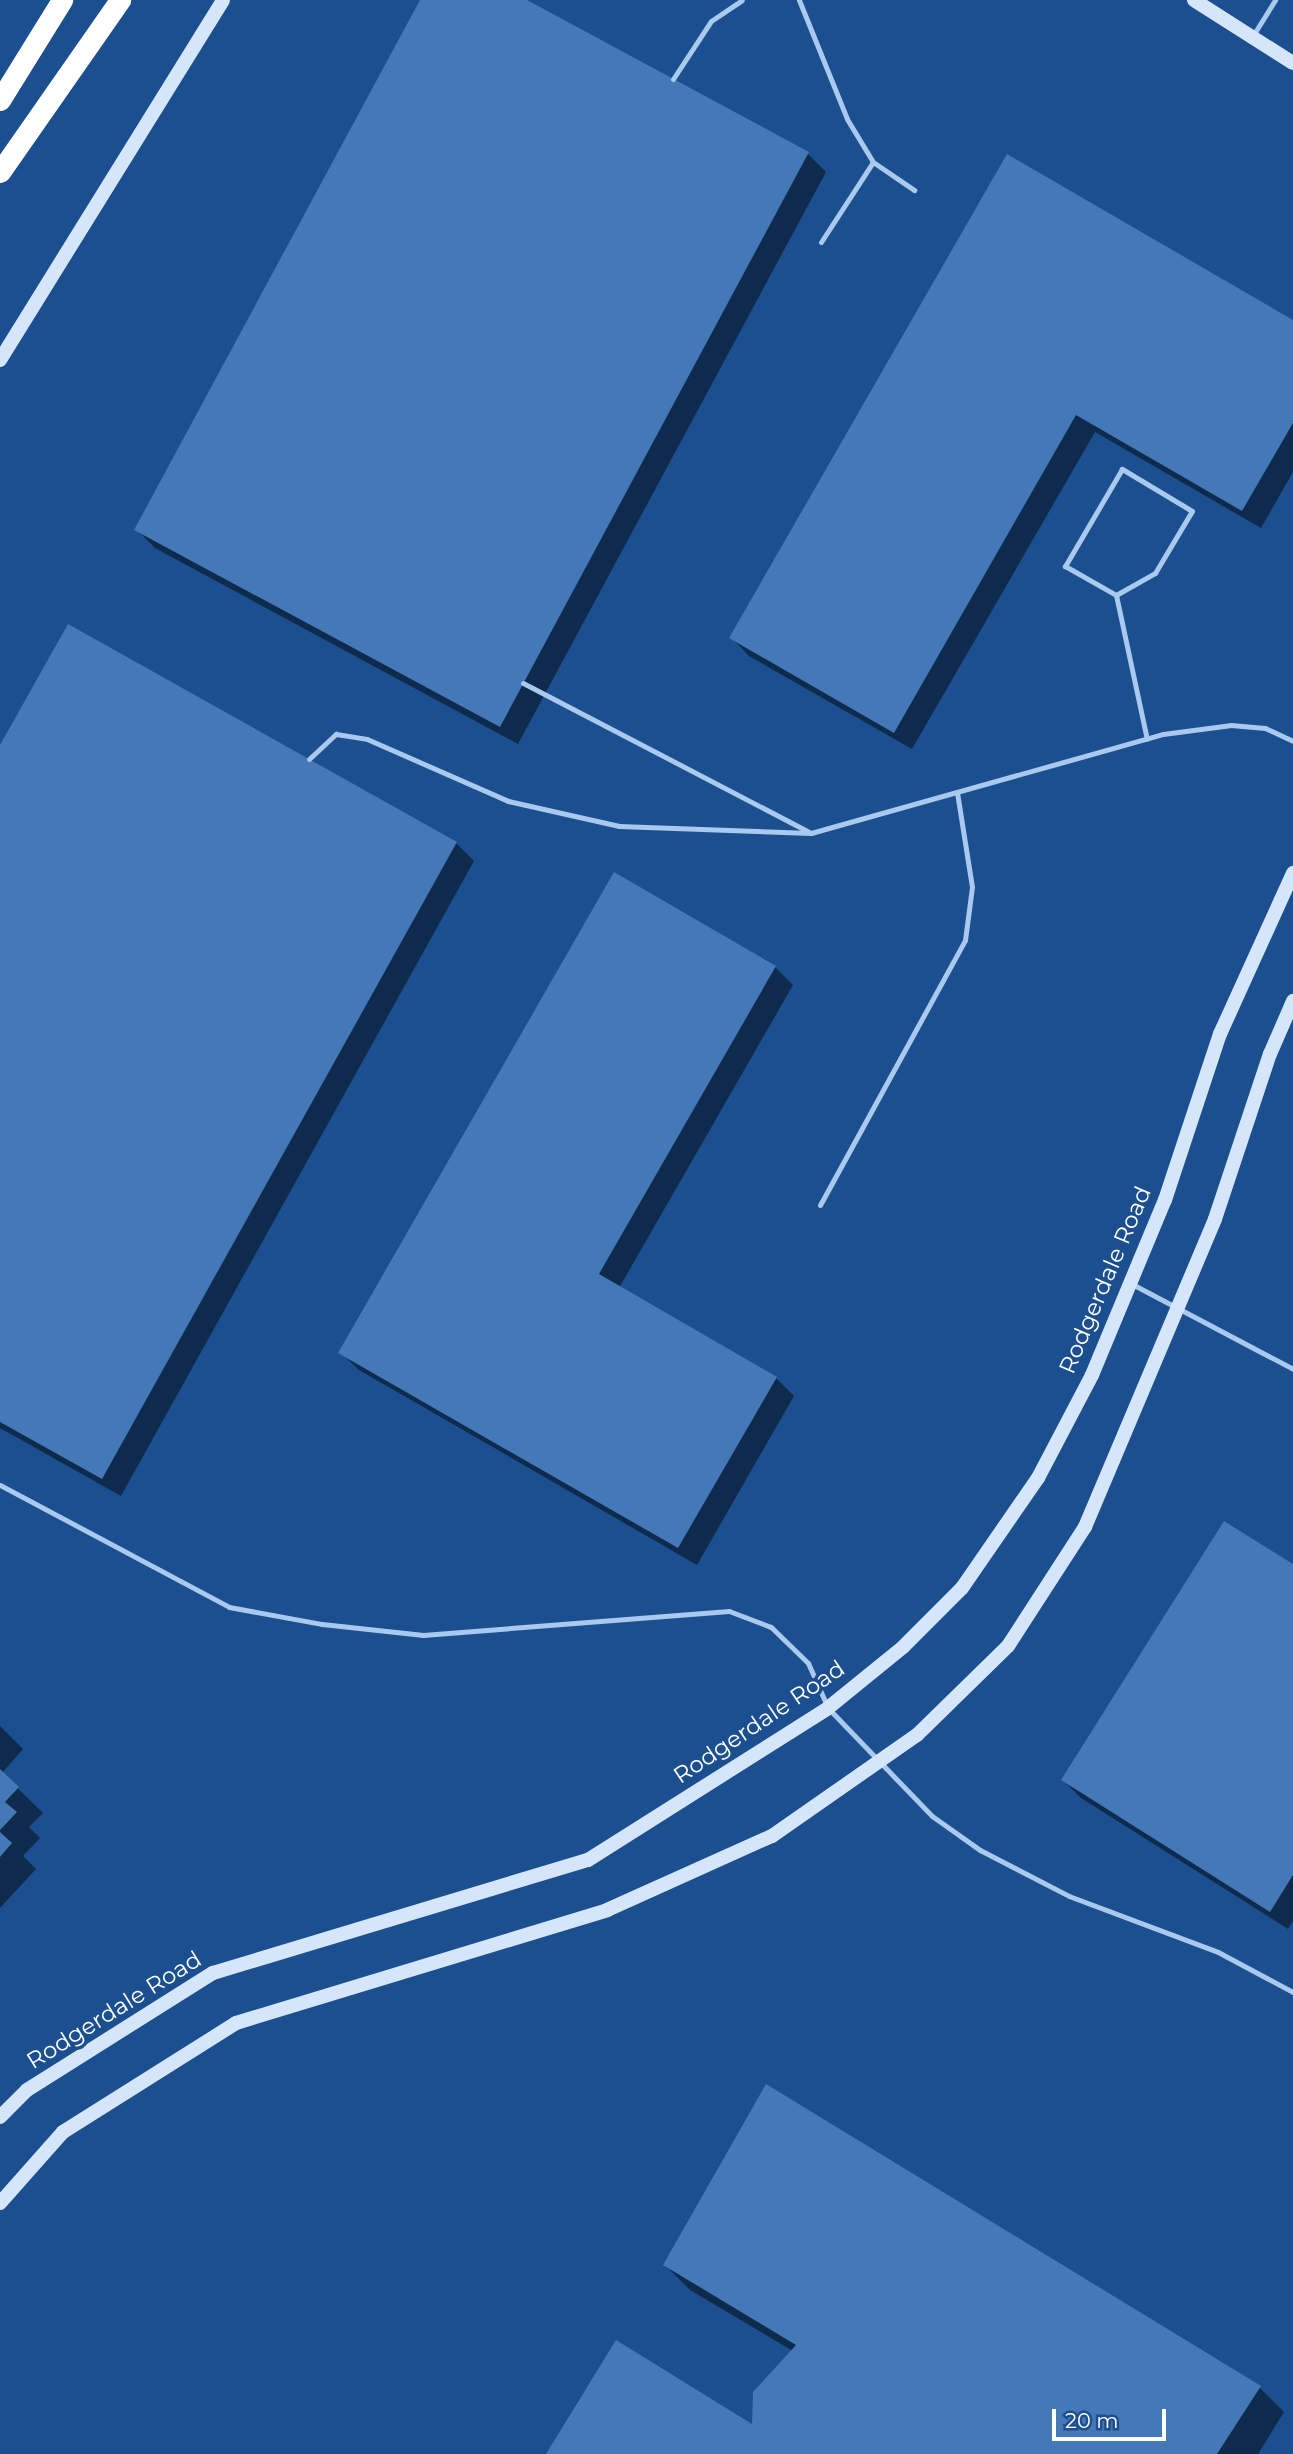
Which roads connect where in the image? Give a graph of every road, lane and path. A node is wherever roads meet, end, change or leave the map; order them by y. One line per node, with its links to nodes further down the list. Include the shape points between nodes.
1 (62, 0): 11 (highway)
2 (120, 0): 13 (highway)
3 (223, 0): 16 (street)
4 (742, 0): 10 (lane, via 711,20)
5 (799, 0): 12 (lane, via 847,119)
6 (1194, 0): 8 (street)
7 (1275, 0): 8 (lane)
8 (1252, 37): 9 (street)
9 (1293, 63)
10 (673, 79)
11 (0, 100)
12 (873, 162): 14 (lane); 15 (lane)
13 (0, 172)
14 (914, 190)
15 (821, 242)
16 (0, 360)
17 (1116, 595): 17 (lane, via 1065,566 1122,469 1192,511 1155,573); 19 (lane)
18 (523, 683): 23 (lane)
19 (1147, 738): 20 (lane, via 1231,725 1265,728); 22 (lane)
20 (1293, 741)
21 (309, 759): 23 (lane, via 336,734 367,738 509,801 620,826)
22 (957, 792): 23 (lane); 26 (lane, via 972,887 965,940)
23 (811, 833)
24 (1293, 873): 27 (street, Rodgerdale Road, via 1220,1034 1165,1200)
25 (1293, 1000): 28 (street)
26 (820, 1205)
27 (1130, 1283): 28 (lane); 31 (street, Rodgerdale Road, via 1092,1375 1038,1478 962,1588 903,1647)
28 (1179, 1307): 29 (lane); 32 (street, via 1085,1527 1008,1646 917,1735)
29 (1293, 1369)
30 (0, 1485): 31 (lane, via 229,1607 322,1625 423,1635 729,1611 771,1627 808,1663)
31 (828, 1708): 32 (lane); 34 (street, Rodgerdale Road, via 588,1860 214,1973 27,2091)
32 (879, 1761): 33 (lane, via 932,1816 980,1850 1069,1896 1218,1952); 35 (street, via 772,1836 607,1910 236,2023 63,2132)
33 (1293, 1993)
34 (0, 2117)
35 (0, 2203)

